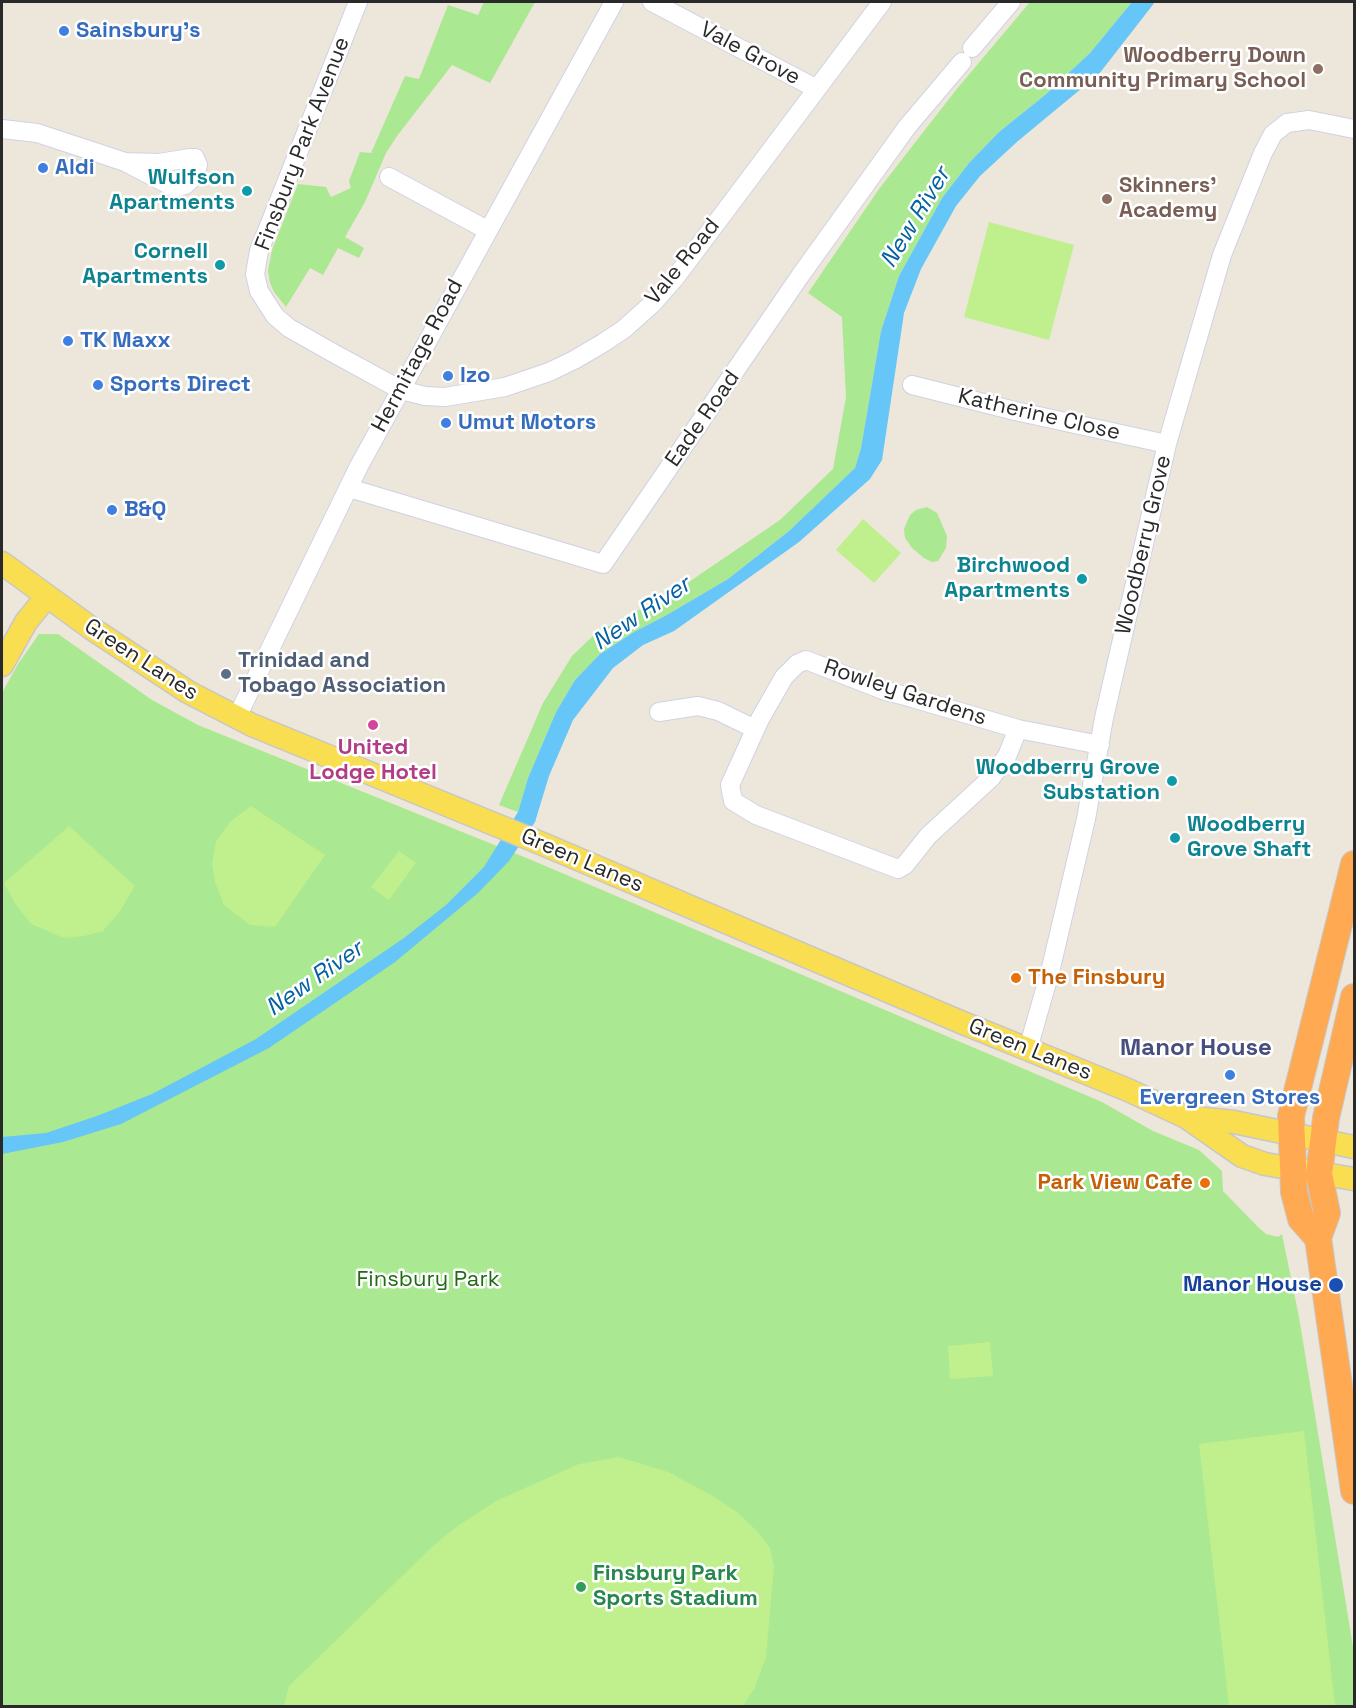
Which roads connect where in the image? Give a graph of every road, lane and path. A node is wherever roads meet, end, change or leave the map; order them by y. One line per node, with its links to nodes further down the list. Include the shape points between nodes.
1 (358, 2): 13 (street, Finsbury Park Avenue, via 268,225 255,274 267,305 289,328)
2 (614, 2): 11 (street, Hermitage Road)
3 (652, 2): 6 (street, Vale Grove)
4 (882, 2): 6 (street, Vale Road)
5 (1011, 2): 15 (street, Eade Road, via 907,127 603,564)
6 (817, 89): 13 (street, Vale Road, via 664,292 624,329 574,360 505,387 445,397)
7 (2, 129): 9 (street, via 37,133)
8 (1354, 129): 14 (street, Woodberry Grove, via 1309,120 1287,123 1273,134 1222,255)
9 (124, 162)
10 (389, 177): 11 (street)
11 (487, 230): 13 (street, Hermitage Road)
12 (912, 385): 14 (street, Katherine Close)
13 (401, 390): 15 (street, Hermitage Road)
14 (1167, 444): 23 (street, Woodberry Grove)
15 (349, 488): 20 (street, Hermitage Road)
16 (2, 563): 17 (main road, Green Lanes)
17 (47, 596): 18 (main road, via 26,622); 20 (main road, Green Lanes, via 188,692)
18 (2, 665)
19 (659, 712): 21 (street, via 698,706)
20 (237, 717): 26 (main road, Green Lanes)
21 (755, 729): 22 (street, Rowley Gardens, via 784,677 806,660 883,690); 22 (street, Rowley Gardens, via 730,786 733,801 756,815 898,869 991,778 1007,756)
22 (1018, 729): 23 (street, Rowley Gardens)
23 (1100, 745): 26 (street, Woodberry Grove, via 1050,972)
24 (1354, 864): 29 (highway, via 1291,1116)
25 (1354, 997): 27 (highway)
26 (1028, 1049): 28 (main road, Green Lanes)
27 (1348, 1052): 30 (highway)
28 (1186, 1117): 29 (main road, Green Lanes); 32 (main road, Green Lanes, via 1242,1156)
29 (1291, 1134): 30 (main road, Green Lanes); 32 (highway)
30 (1323, 1139): 31 (main road, Green Lanes); 33 (highway)
31 (1354, 1147)
32 (1292, 1169): 33 (main road, Green Lanes); 35 (highway, via 1301,1219)
33 (1319, 1174): 34 (main road, Green Lanes); 35 (highway, via 1327,1214)
34 (1354, 1179)
35 (1318, 1238): 36 (highway)
36 (1354, 1491)

